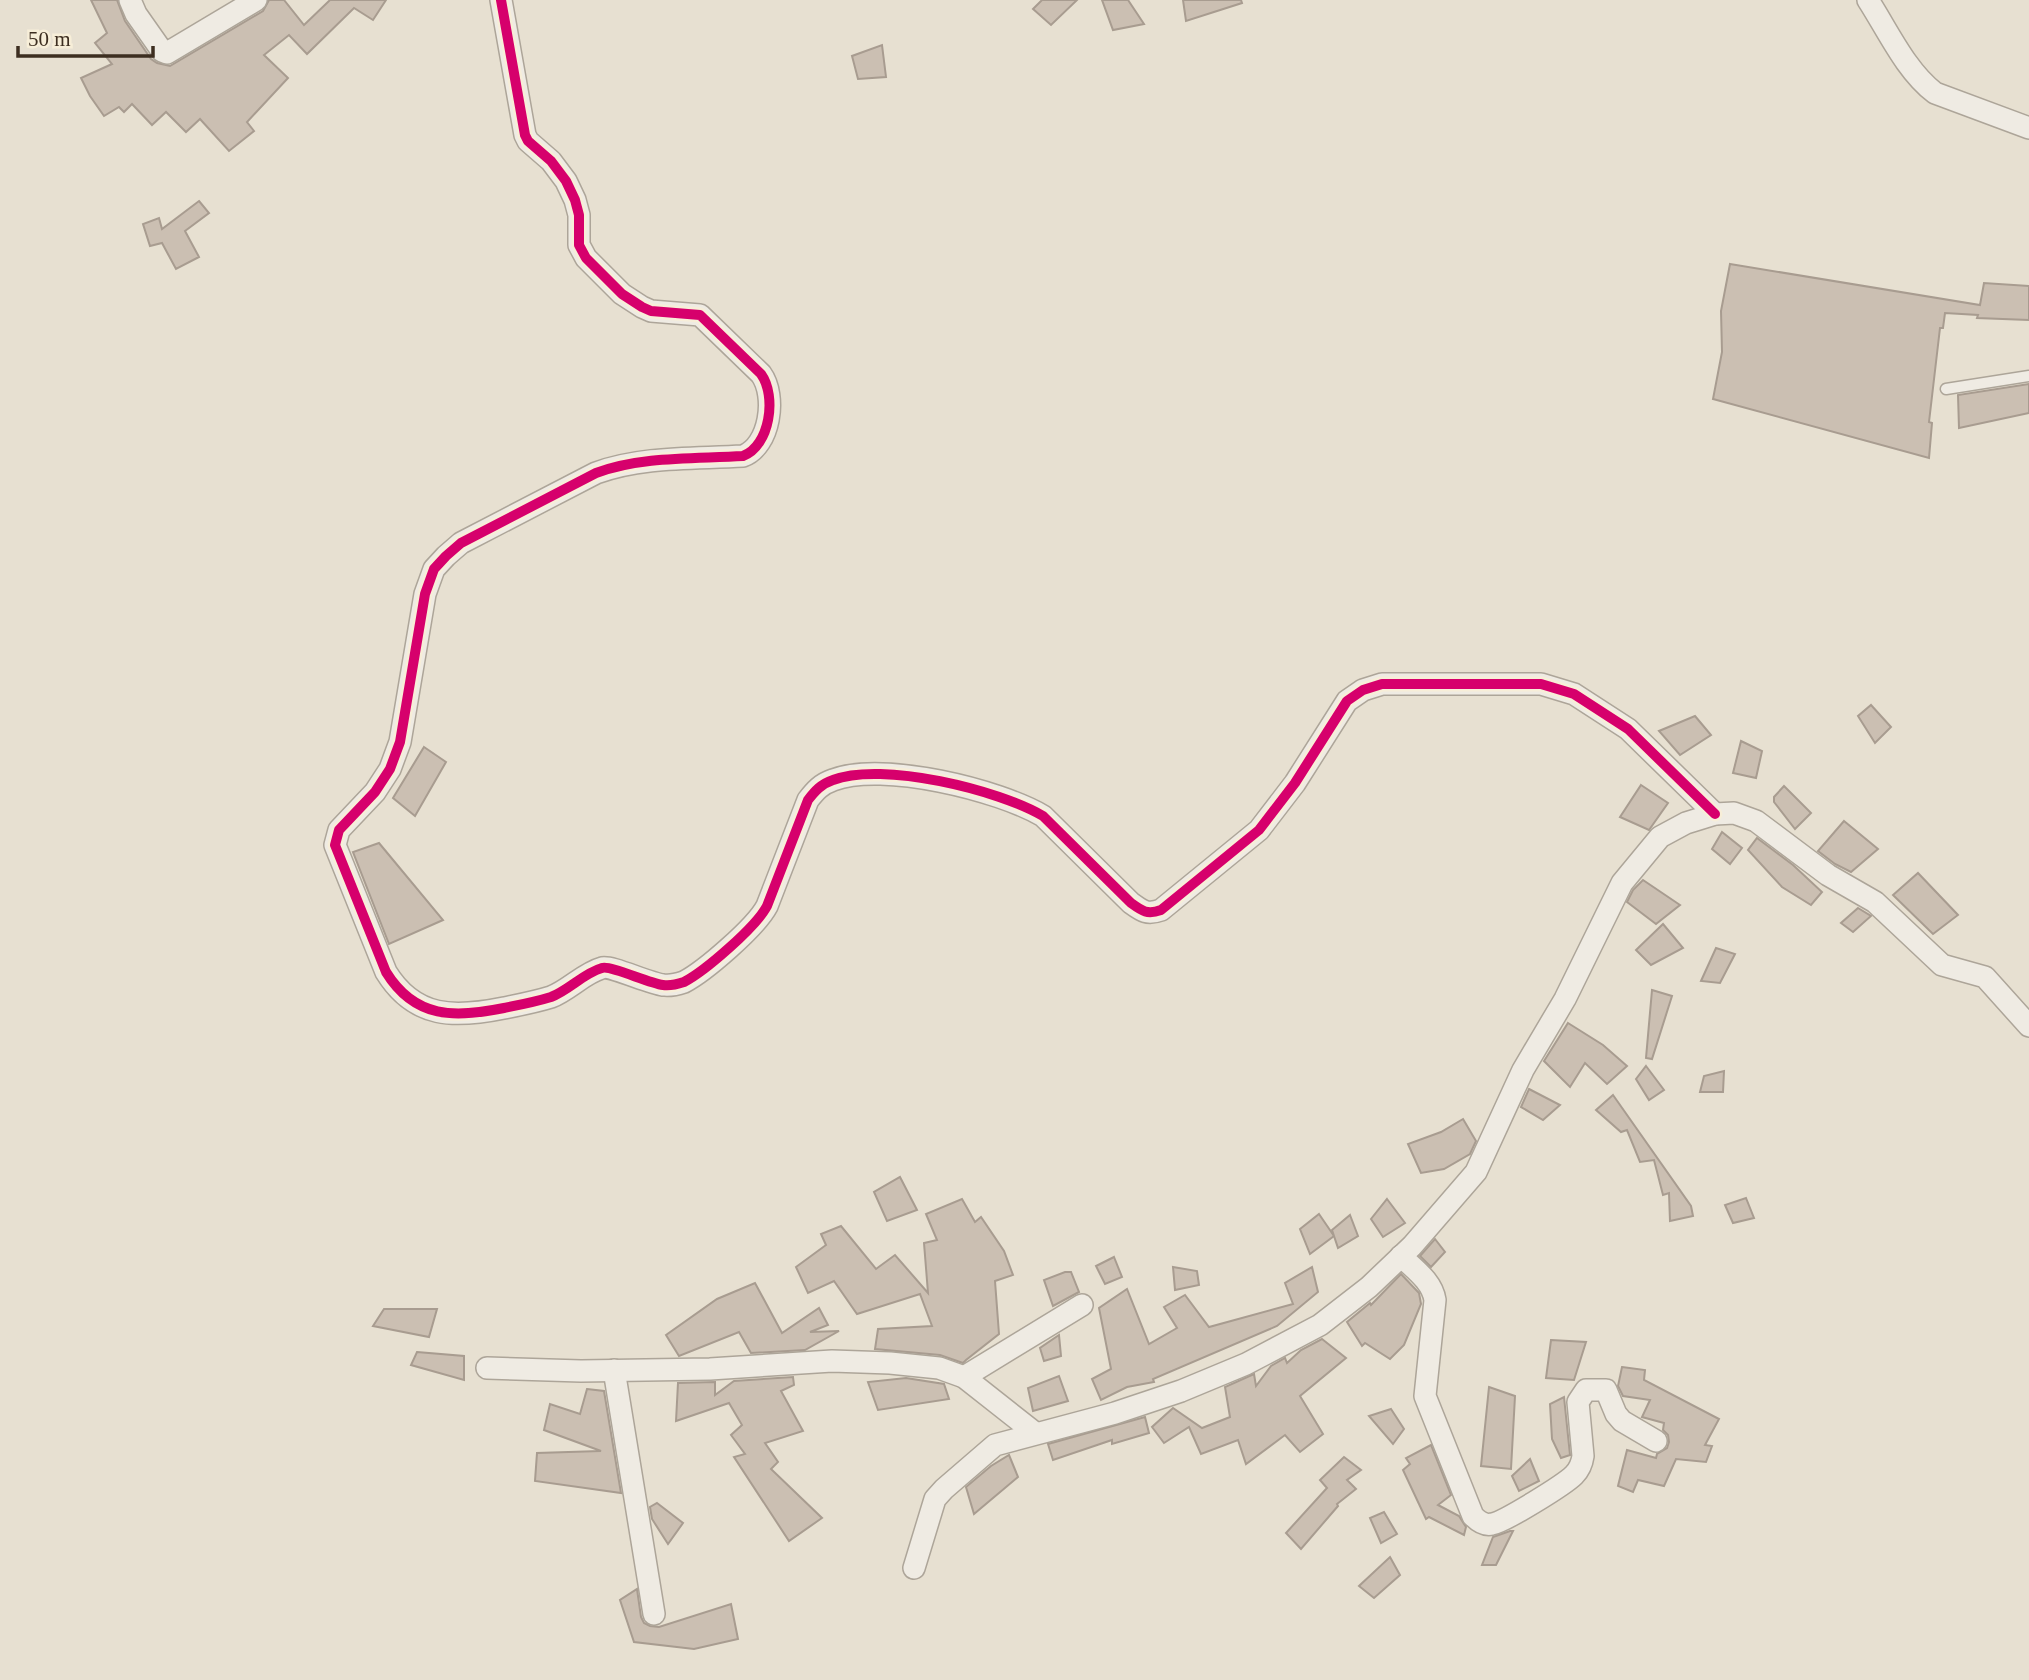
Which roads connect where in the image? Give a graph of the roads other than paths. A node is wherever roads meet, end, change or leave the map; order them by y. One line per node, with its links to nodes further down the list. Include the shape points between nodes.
1 (130, 0): 2 (street, via 167,53)
2 (256, 0)
3 (501, 0): 8 (street, via 524,135 566,181 579,215 582,251 622,294 642,307 700,316 761,374 769,396 763,439 752,453 641,462 596,472 461,543 435,569 425,594 400,742 390,769 339,830 335,845 386,972 408,998 428,1010 474,1014 552,996 608,966 637,979 682,983 709,965 760,916 808,800 818,788 846,776 894,774 973,789 1030,809 1043,816 1131,903 1150,914 1161,910 1259,830 1347,701 1382,684 1541,684 1574,694 1628,729)
4 (1868, 0): 5 (street, via 1926,86)
5 (2029, 128)
6 (2029, 376): 7 (lane)
7 (1946, 389)
8 (1715, 814): 9 (street, via 1734,813 1756,821 1828,875 1875,902 1942,965 1984,977); 10 (street, via 1660,837 1622,883 1523,1070 1476,1172)
9 (2029, 1026)
10 (1401, 1256): 15 (street, via 1320,1325 1246,1364 1115,1413); 16 (street, via 1433,1292 1424,1396 1479,1522 1490,1525 1503,1520 1573,1476 1582,1462 1577,1402 1586,1390 1606,1390 1622,1421)
11 (1082, 1306): 14 (street)
12 (487, 1368): 13 (street)
13 (614, 1370): 14 (street, via 890,1363 939,1368); 18 (street)
14 (964, 1377): 15 (street)
15 (1035, 1433): 17 (street, via 995,1445 944,1489 931,1508)
16 (1657, 1441)
17 (914, 1568)
18 (654, 1614)

